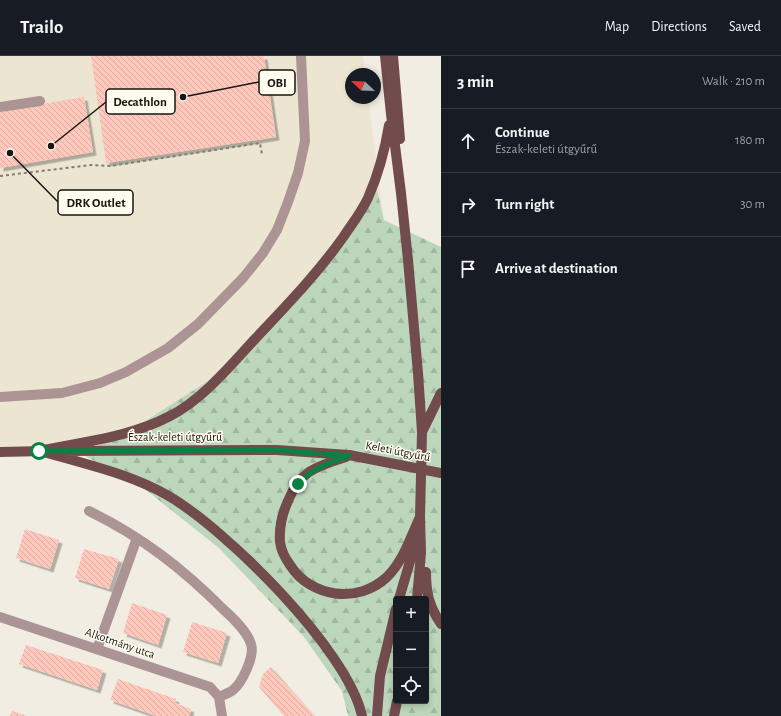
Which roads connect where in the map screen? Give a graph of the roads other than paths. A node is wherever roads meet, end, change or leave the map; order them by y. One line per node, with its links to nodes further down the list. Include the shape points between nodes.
1 (301, 56): 9 (street, via 304,141 298,173 277,230 243,278 192,329 168,348 126,372 100,383 62,393)
2 (385, 56): 6 (main road)
3 (393, 56): 7 (main road, via 402,174)
4 (40, 101): 5 (street)
5 (0, 107)
6 (390, 114): 7 (main road); 11 (main road, via 387,136 368,198 351,226 329,257 215,381 172,416 146,427 101,440)
7 (401, 192): 10 (main road)
8 (441, 393): 10 (main road)
9 (0, 397)
10 (422, 432): 16 (main road)
11 (39, 451): 12 (main road, Észak-keleti útgyűrű); 13 (main road, Észak-keleti útgyűrű, via 277,450); 26 (main road, via 96,465 145,484 168,495 215,530 269,582 319,639 345,677 356,697)
12 (0, 452)
13 (349, 456): 14 (main road, Keleti útgyűrű, bridge); 16 (main road, via 308,473 291,492 283,512 280,543 284,556 295,572 311,585 331,594 348,595 374,587 397,566)
14 (441, 473)
15 (89, 511): 17 (street)
16 (420, 517): 18 (main road); 19 (main road, via 421,553); 22 (main road, via 426,532 426,592 430,606)
17 (137, 538): 23 (street); 25 (street, via 175,564 204,589 252,645 251,658 239,684)
18 (400, 596)
19 (417, 596)
20 (0, 617): 23 (street, Alkotmány utca)
21 (393, 622): 27 (main road, via 380,676)
22 (441, 624)
23 (97, 649): 25 (street, Alkotmány utca, via 210,687)
24 (396, 704): 28 (main road)
25 (220, 706)
26 (362, 716)
27 (377, 716)
28 (394, 716)

